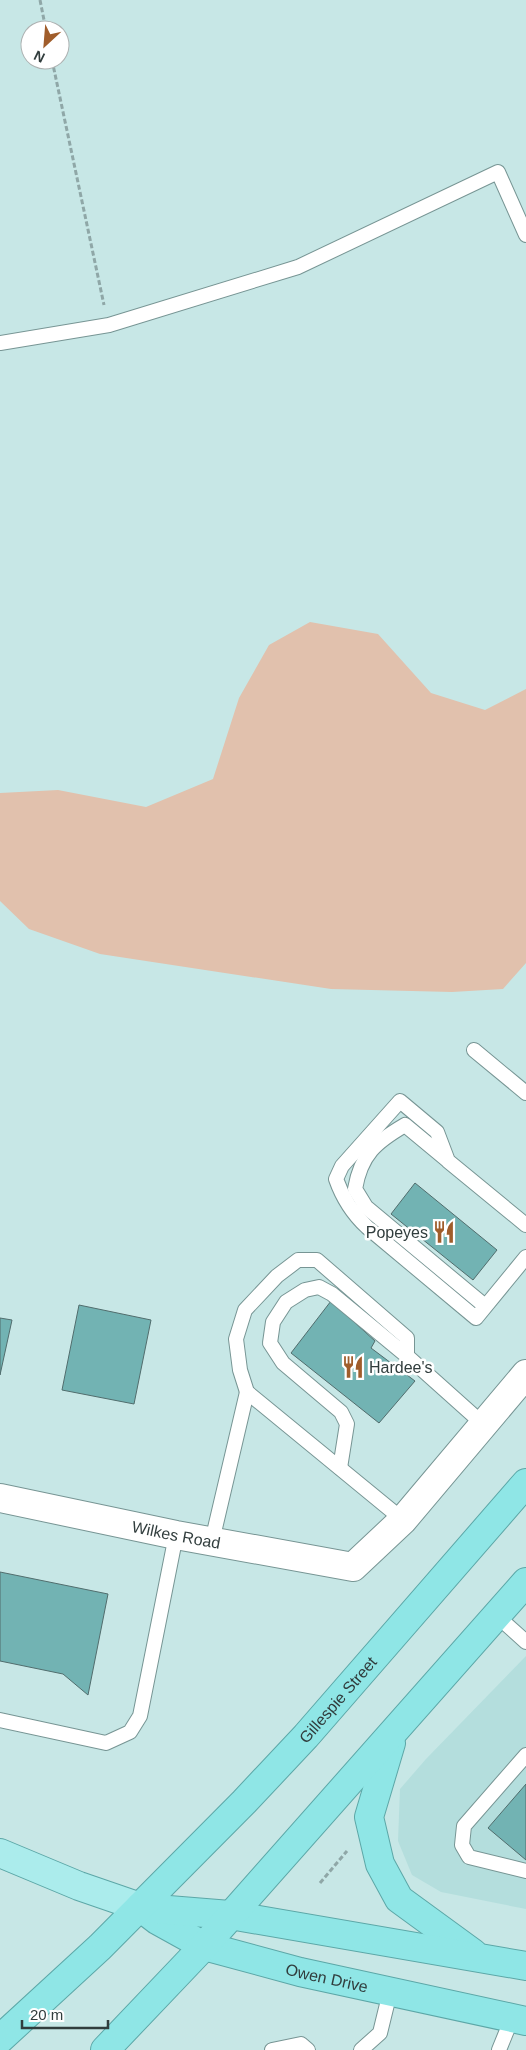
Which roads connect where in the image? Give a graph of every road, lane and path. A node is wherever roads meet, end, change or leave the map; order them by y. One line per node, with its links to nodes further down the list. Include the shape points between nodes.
1 (40, 0): 2 (path)
2 (44, 20)
3 (54, 70): 5 (path)
4 (526, 235): 5 (lane, via 498,172 298,267)
5 (109, 325): 6 (lane)
6 (0, 343)
7 (474, 1050): 8 (lane)
8 (526, 1093)
9 (448, 1161): 10 (lane); 12 (lane, via 406,1125 388,1135 365,1156 355,1189 366,1207); 12 (lane, via 437,1132 400,1101 342,1166 336,1180 351,1212 367,1227 476,1318)
10 (526, 1225)
11 (526, 1257): 12 (lane)
12 (485, 1306)
13 (407, 1356): 15 (lane, via 407,1338 316,1260 298,1260 277,1276 245,1310 236,1339); 16 (lane); 17 (lane, via 332,1294 319,1287 304,1290 286,1302 273,1322 270,1343 283,1363 341,1412 347,1424)
14 (526, 1374): 16 (street)
15 (247, 1392): 17 (lane); 22 (lane)
16 (483, 1424): 20 (street)
17 (340, 1468): 20 (lane)
18 (526, 1483): 33 (highway, Gillespie Street, via 306,1736)
19 (0, 1498): 21 (street, Wilkes Road)
20 (403, 1520): 22 (street, Wilkes Road, via 353,1567)
21 (176, 1535): 22 (street, Wilkes Road); 26 (lane, via 140,1716 130,1732 106,1743)
22 (212, 1541)
23 (526, 1582): 24 (highway)
24 (496, 1615): 25 (lane); 27 (highway)
25 (526, 1642)
26 (0, 1720)
27 (395, 1732): 34 (highway); 36 (highway, via 369,1816 380,1864 400,1899)
28 (526, 1755): 31 (lane, via 464,1826 462,1845 469,1857)
29 (350, 1848): 32 (path)
30 (0, 1853): 33 (main road, Owen Drive)
31 (526, 1871)
32 (320, 1883)
33 (140, 1907): 34 (highway, Owen Drive); 35 (highway, Owen Drive); 40 (highway, Gillespie Street)
34 (230, 1915): 35 (highway); 36 (highway, Owen Drive)
35 (204, 1946): 38 (highway, Owen Drive); 41 (highway)
36 (478, 1957): 37 (highway, Owen Drive)
37 (526, 1966)
38 (390, 1992): 39 (highway, Owen Drive); 44 (lane, via 380,2033)
39 (519, 2019): 45 (lane)
40 (0, 2040)
41 (105, 2050)
42 (272, 2050): 43 (lane, via 301,2044)
43 (308, 2050)
44 (361, 2050)
45 (499, 2050)

